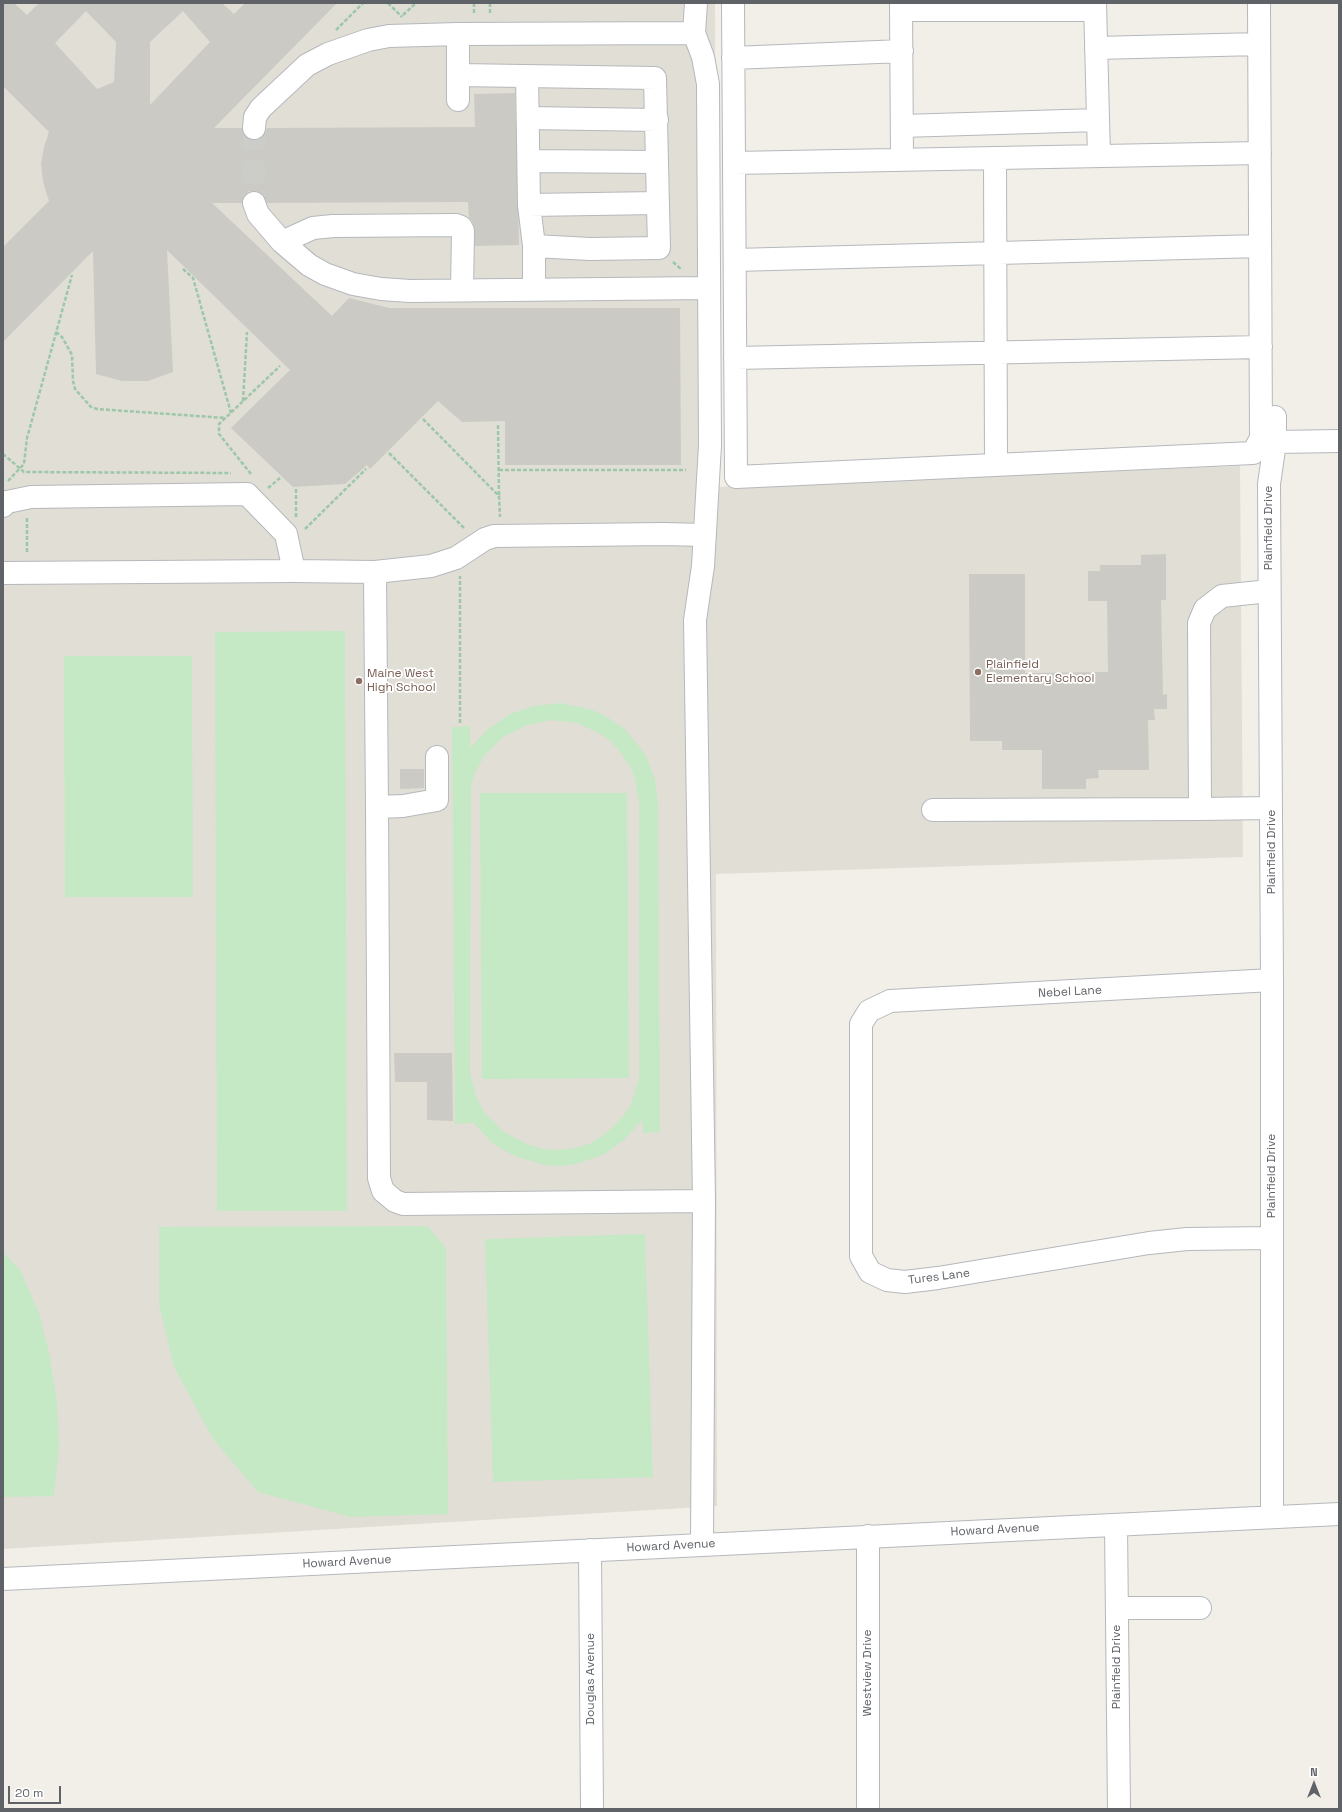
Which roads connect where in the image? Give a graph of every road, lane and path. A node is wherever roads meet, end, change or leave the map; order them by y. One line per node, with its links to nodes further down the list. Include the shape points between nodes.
1 (363, 3): 14 (path)
2 (388, 3): 10 (path)
3 (416, 3): 10 (path)
4 (490, 3): 12 (path)
5 (696, 3): 13 (street)
6 (733, 3): 19 (street)
7 (1259, 3): 16 (street)
8 (901, 7): 9 (street); 18 (street)
9 (1095, 7): 17 (street)
10 (402, 17): 11 (path)
11 (399, 20)
12 (490, 22)
13 (694, 33): 15 (street); 46 (street, via 703,57 708,84)
14 (332, 34)
15 (458, 34): 20 (street); 27 (street, via 389,36 368,40 328,54 307,65 261,108 255,117)
16 (1259, 44): 17 (street); 28 (street)
17 (1096, 48): 25 (street)
18 (902, 51): 19 (street); 26 (street)
19 (733, 58): 34 (street)
20 (458, 75): 21 (street); 22 (street)
21 (527, 76): 23 (street); 24 (street, via 656,78)
22 (458, 100)
23 (528, 118): 24 (street); 32 (street)
24 (656, 120): 33 (street)
25 (1098, 120): 26 (street); 29 (street)
26 (902, 126): 31 (street)
27 (254, 128)
28 (1260, 153): 29 (street); 41 (street)
29 (1099, 156): 30 (street)
30 (995, 158): 31 (street); 42 (street)
31 (902, 160): 34 (street)
32 (529, 161): 33 (street); 38 (street)
33 (657, 162): 37 (street)
34 (734, 163): 43 (street)
35 (1275, 188): 61 (street, Plainfield Drive)
36 (254, 203): 39 (street, via 258,214)
37 (658, 203): 38 (street); 40 (street, via 658,248 590,249)
38 (529, 205): 40 (street)
39 (282, 242): 48 (street, via 324,274 353,284 410,291); 48 (street, via 312,228 456,225 463,231)
40 (534, 246): 47 (street)
41 (1260, 246): 42 (street); 51 (street)
42 (995, 253): 43 (street); 52 (street)
43 (734, 260): 53 (street)
44 (182, 269): 56 (path, via 193,278)
45 (72, 275): 49 (path)
46 (708, 288): 47 (street); 84 (street, via 710,446)
47 (534, 289): 48 (street)
48 (462, 290)
49 (56, 332): 57 (path, via 62,336 72,355 75,389 91,407 97,410); 65 (path, via 27,438 24,464)
50 (247, 332): 55 (path)
51 (1261, 347): 52 (street); 64 (street, via 1261,438 1253,452)
52 (996, 353): 53 (street); 64 (street)
53 (735, 358): 64 (street, via 736,476)
54 (280, 366): 55 (path)
55 (244, 401): 56 (path)
56 (231, 413): 57 (path)
57 (226, 418): 71 (path, via 219,424 219,434)
58 (423, 419): 77 (path)
59 (498, 425): 67 (path)
60 (1339, 441): 61 (street)
61 (1275, 442): 90 (street, Plainfield Drive, via 1269,484)
62 (389, 453): 82 (path)
63 (3, 454): 65 (path)
64 (996, 464)
65 (19, 469): 69 (path, via 24,472); 74 (path)
66 (366, 469): 83 (path)
67 (499, 470): 68 (path); 77 (path)
68 (686, 470)
69 (233, 473)
70 (241, 473): 71 (path)
71 (249, 473): 72 (path)
72 (253, 477)
73 (280, 478): 76 (path)
74 (3, 486)
75 (296, 489): 80 (path)
76 (265, 492)
77 (500, 496): 81 (path)
78 (3, 506): 86 (street, via 7,502 31,497 247,494 286,534)
79 (27, 515): 85 (path)
80 (296, 520)
81 (501, 521)
82 (469, 533)
83 (300, 534)
84 (705, 535): 87 (street, via 494,536 456,558 431,566); 99 (street, via 695,620)
85 (27, 554)
86 (294, 571): 87 (street); 89 (street)
87 (375, 572): 93 (street)
88 (462, 572): 91 (path)
89 (3, 573)
90 (1269, 591): 94 (street, Plainfield Drive); 95 (street, via 1222,596 1205,609 1199,623)
91 (460, 723)
92 (437, 757): 93 (street, via 437,800 403,806)
93 (376, 807): 99 (street, via 379,1178 387,1196 395,1201 412,1204)
94 (1271, 808): 95 (street); 97 (street, Plainfield Drive)
95 (1200, 809): 96 (street)
96 (933, 810)
97 (1272, 980): 98 (street, Nebel Lane, via 890,1002); 100 (street, Plainfield Drive)
98 (869, 1011): 100 (street, Tures Lane, via 861,1024 861,1256 870,1272 887,1280 905,1282 1149,1243 1187,1239)
99 (704, 1201): 105 (street)
100 (1272, 1238): 102 (street, Plainfield Drive)
101 (1339, 1514): 102 (street, Howard Avenue)
102 (1272, 1517): 103 (street, Howard Avenue)
103 (1116, 1525): 104 (street, Howard Avenue); 108 (street, Plainfield Drive)
104 (868, 1536): 105 (street, Howard Avenue); 111 (street, Westview Drive)
105 (702, 1545): 106 (street, Howard Avenue)
106 (590, 1550): 107 (street, Howard Avenue); 110 (street, Douglas Avenue)
107 (3, 1579)
108 (1117, 1608): 109 (street); 112 (street, Plainfield Drive)
109 (1200, 1608)
110 (592, 1809)
111 (868, 1809)
112 (1119, 1809)

